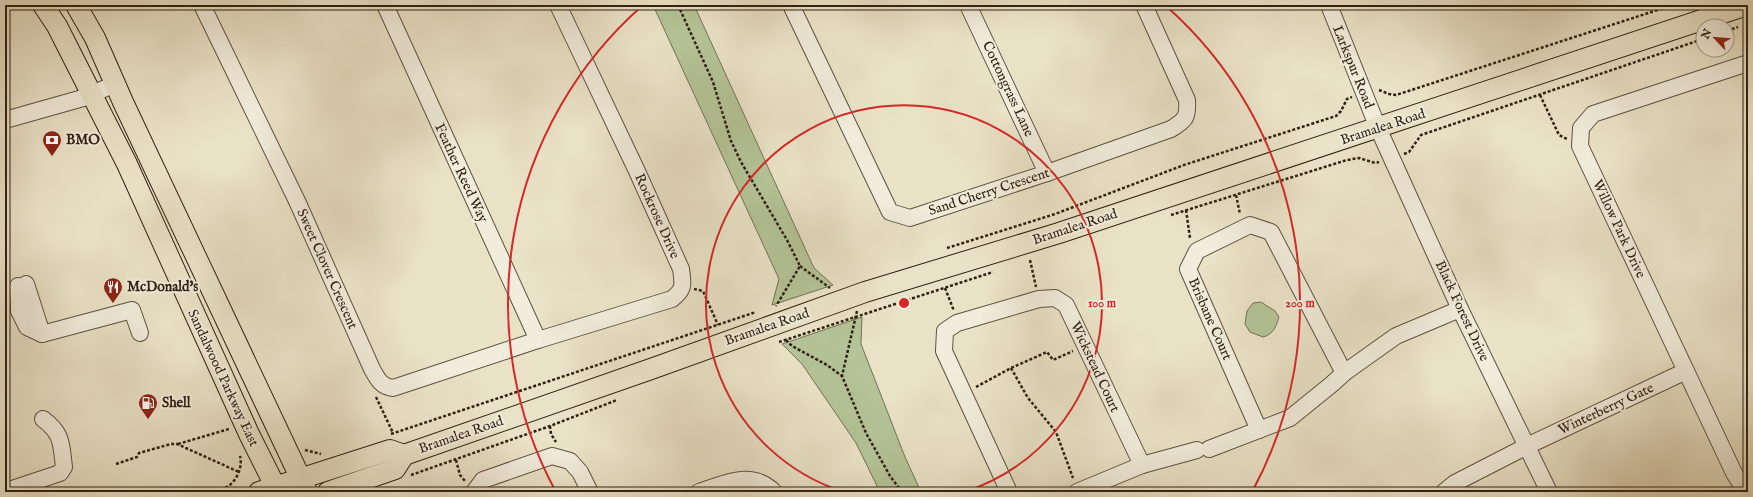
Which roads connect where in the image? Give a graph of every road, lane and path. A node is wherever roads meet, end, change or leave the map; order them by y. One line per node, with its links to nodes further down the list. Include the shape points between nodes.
1 (43, 5): 17 (main road, Sandalwood Parkway East, via 57,26)
2 (76, 5): 15 (main road, Sandalwood Parkway East, via 95,38)
3 (202, 5): 56 (street, Sweet Clover Crescent, via 297,201)
4 (385, 5): 49 (street, Feather Reed Way)
5 (558, 5): 36 (street, Rockrose Drive, via 681,269)
6 (678, 5): 33 (path, via 713,82 734,148)
7 (792, 5): 23 (street, Sand Cherry Crescent, via 890,212 910,218)
8 (968, 5): 23 (street, Cottongrass Lane)
9 (1144, 5): 23 (street, Sand Cherry Crescent, via 1187,100 1188,114 1183,122 1172,129)
10 (1329, 5): 16 (street, Larkspur Road)
11 (1673, 5): 16 (path, via 1396,95 1376,88)
12 (1747, 5): 20 (main road, Bramalea Road)
13 (1695, 42): 18 (path)
14 (1747, 67): 21 (street, via 1593,114 1581,128)
15 (114, 84): 17 (street); 77 (main road, Sandalwood Parkway East)
16 (1364, 93): 20 (street, Larkspur Road); 28 (path, via 1347,98 1336,116 1184,165 1055,214)
17 (92, 94): 19 (street); 79 (main road, Sandalwood Parkway East, via 127,164 242,420)
18 (1540, 95): 21 (path, via 1560,136); 22 (path, via 1421,135 1409,152)
19 (5, 120)
20 (1378, 128): 22 (street, Black Forest Drive); 40 (main road, Bramalea Road)
21 (1580, 146): 53 (street, Willow Park Drive)
22 (1392, 159): 24 (path, via 1375,163 1359,158 1347,160); 44 (street, Black Forest Drive)
23 (1047, 173)
24 (1236, 194): 25 (path); 27 (path)
25 (1186, 210): 26 (path); 29 (path, via 1191,241)
26 (1164, 217)
27 (1243, 228): 29 (street); 54 (street, via 1250,225 1271,232)
28 (942, 250)
29 (1197, 251): 61 (street, Brisbane Court, via 1188,269)
30 (1037, 257): 31 (path)
31 (1030, 260): 32 (path); 41 (path)
32 (1023, 262)
33 (800, 266): 37 (path); 43 (path)
34 (994, 271): 38 (path)
35 (22, 285): 48 (street, via 42,334 132,310)
36 (683, 287): 47 (path, via 703,291); 49 (street, via 672,299)
37 (830, 288): 39 (path); 40 (path); 40 (path)
38 (945, 288): 40 (path); 46 (path)
39 (823, 290)
40 (851, 299): 45 (main road, Bramalea Road); 50 (path); 55 (path, via 851,345)
41 (1039, 299): 46 (street, Wickstead Court); 51 (street, Wickstead Court, via 1054,298 1066,305)
42 (783, 304): 43 (path)
43 (776, 306): 45 (path); 45 (path)
44 (1460, 309): 54 (street, via 1396,336); 65 (street, Black Forest Drive)
45 (770, 322): 47 (path); 50 (path); 50 (path); 68 (main road, Bramalea Road, via 651,369)
46 (957, 323): 57 (street, via 945,332 944,351)
47 (718, 325): 62 (path)
48 (140, 333)
49 (538, 340): 56 (street, via 393,388 386,387)
50 (786, 340): 55 (path)
51 (1085, 345): 52 (path, via 1053,360 1047,352); 74 (street, Wickstead Court)
52 (1011, 368): 57 (path); 88 (path, via 1028,398 1056,432)
53 (1686, 371): 65 (street, Winterberry Gate); 91 (street, Willow Park Drive, via 1734,473)
54 (1344, 373): 61 (street, via 1290,418)
55 (842, 376): 86 (path, via 866,433)
56 (378, 380): 62 (path, via 372,389)
57 (964, 394): 87 (street)
58 (624, 397): 71 (path)
59 (43, 419): 78 (street, via 55,428 61,440 64,467 60,473)
60 (229, 429): 64 (path)
61 (1259, 430): 74 (street, via 1203,449)
62 (393, 433): 63 (path)
63 (386, 435)
64 (177, 444): 72 (path, via 139,453 137,457); 75 (path)
65 (1527, 446): 89 (street, Winterberry Gate, via 1455,483); 90 (street, Black Forest Drive)
66 (298, 448): 67 (path)
67 (312, 452): 69 (path); 70 (path)
68 (404, 454): 77 (main road, Bramalea Road, via 390,450); 81 (main road, Bramalea Road, via 395,469)
69 (327, 455)
70 (315, 457)
71 (456, 460): 76 (path); 82 (path, via 460,475)
72 (116, 464)
73 (242, 464): 75 (path)
74 (1142, 465): 88 (street)
75 (238, 472): 80 (path, via 227,487)
76 (404, 477)
77 (304, 485): 79 (main road, Bramalea Road)
78 (9, 490)
79 (270, 490)
80 (211, 492)
81 (328, 492)
82 (474, 492): 83 (street, via 483,480 552,456 570,461 580,472)
83 (590, 492)
84 (699, 492): 85 (street, via 740,479 761,482)
85 (774, 492)
86 (902, 492)
87 (1009, 492)
88 (1078, 492)
89 (1444, 492)
90 (1549, 492)
91 (1746, 492)

